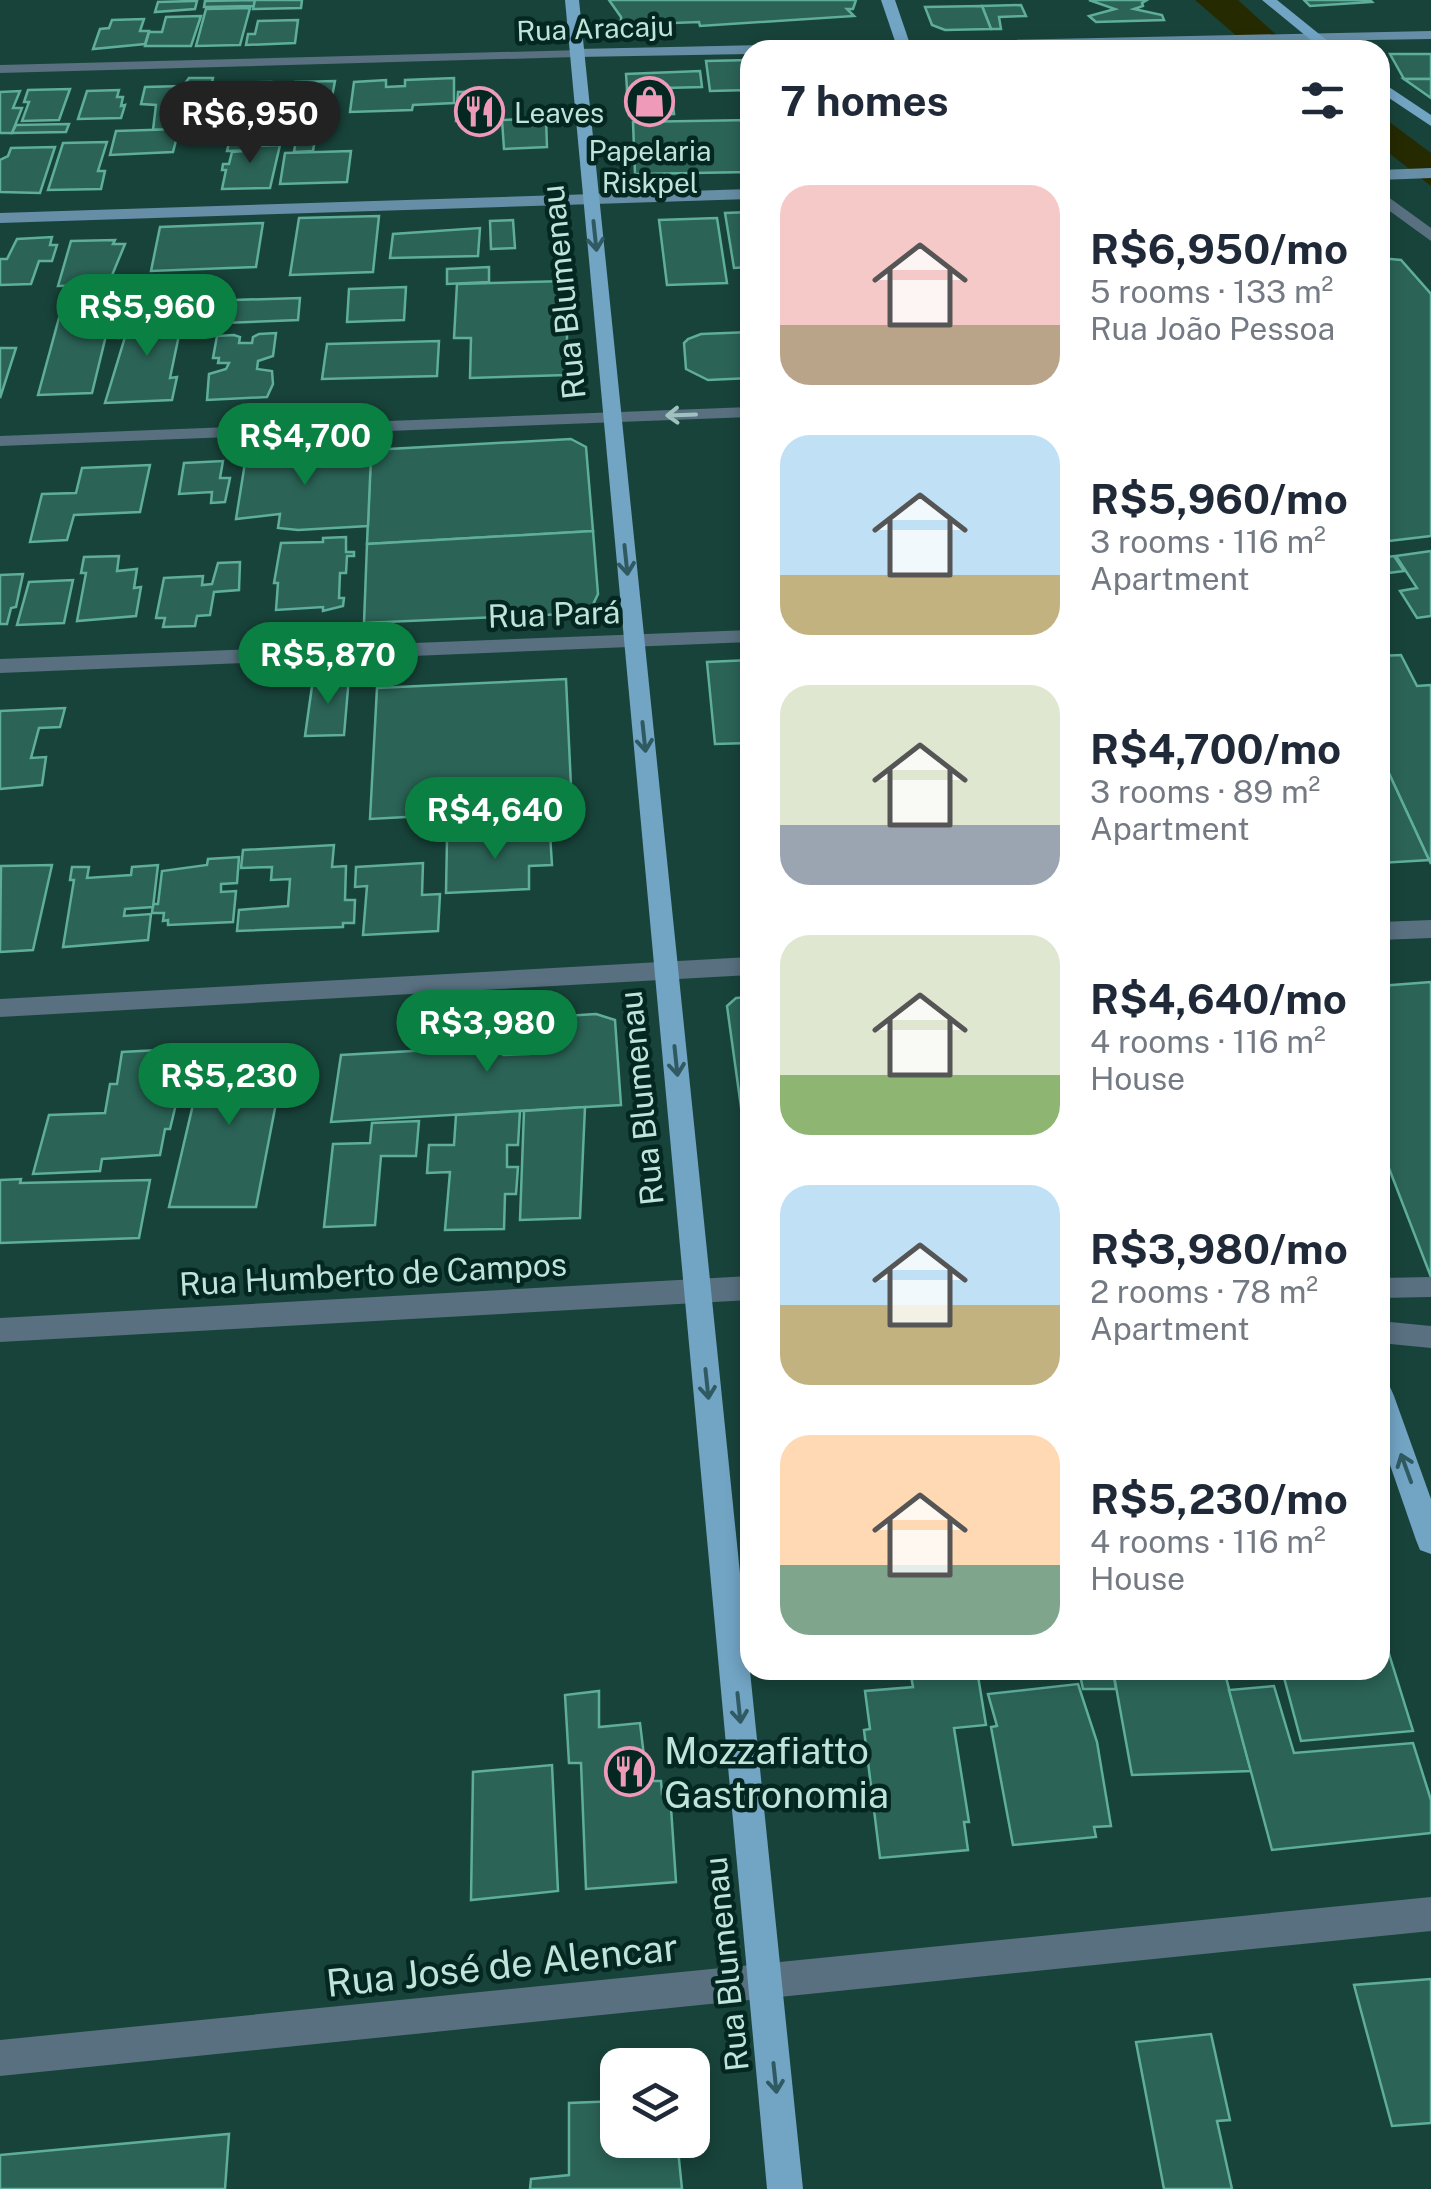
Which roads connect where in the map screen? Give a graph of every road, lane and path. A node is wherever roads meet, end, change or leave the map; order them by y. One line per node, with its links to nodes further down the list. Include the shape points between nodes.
1 (572, 0): 10 (main road, Rua Blumenau)
2 (888, 0): 6 (main road)
3 (1269, 0): 5 (main road)
4 (1431, 36): 5 (street, Rua Aracaju)
5 (1314, 38): 7 (street, Rua Aracaju); 8 (main road)
6 (902, 40)
7 (1192, 40)
8 (1317, 40)
9 (740, 50): 10 (street, Rua Aracaju)
10 (577, 53): 11 (street, Rua Aracaju); 17 (main road, Rua Blumenau)
11 (0, 70)
12 (1390, 92): 13 (main road)
13 (1431, 122)
14 (1431, 173): 15 (street)
15 (1390, 175)
16 (740, 194): 17 (street)
17 (591, 199): 19 (street); 22 (main road, Rua Blumenau, one-way to 22)
18 (1390, 204): 20 (street)
19 (0, 218)
20 (1431, 236)
21 (740, 412): 22 (street, one-way to 22)
22 (613, 418): 23 (street); 25 (main road, Rua Blumenau, one-way to 25)
23 (0, 441)
24 (740, 636): 25 (street, Rua Pará)
25 (634, 640): 26 (street, Rua Pará); 30 (main road, Rua Blumenau, one-way to 30)
26 (0, 666)
27 (1431, 929): 28 (street)
28 (1390, 931)
29 (740, 967): 30 (street)
30 (667, 971): 31 (street); 35 (main road, Rua Blumenau, one-way to 35)
31 (0, 1008)
32 (1431, 1287): 33 (lane)
33 (1390, 1288)
34 (740, 1289): 35 (street, Rua Humberto de Campos)
35 (698, 1291): 36 (street, Rua Humberto de Campos); 42 (main road, Rua Blumenau, one-way to 42)
36 (0, 1330)
37 (1390, 1333): 38 (lane)
38 (1431, 1337)
39 (1390, 1424): 40 (main road, one-way to 39)
40 (1431, 1540)
41 (1431, 1914): 42 (street, Rua José de Alencar)
42 (765, 1981): 43 (street, Rua José de Alencar); 44 (main road, Rua Blumenau, one-way to 44)
43 (0, 2058)
44 (786, 2189)

